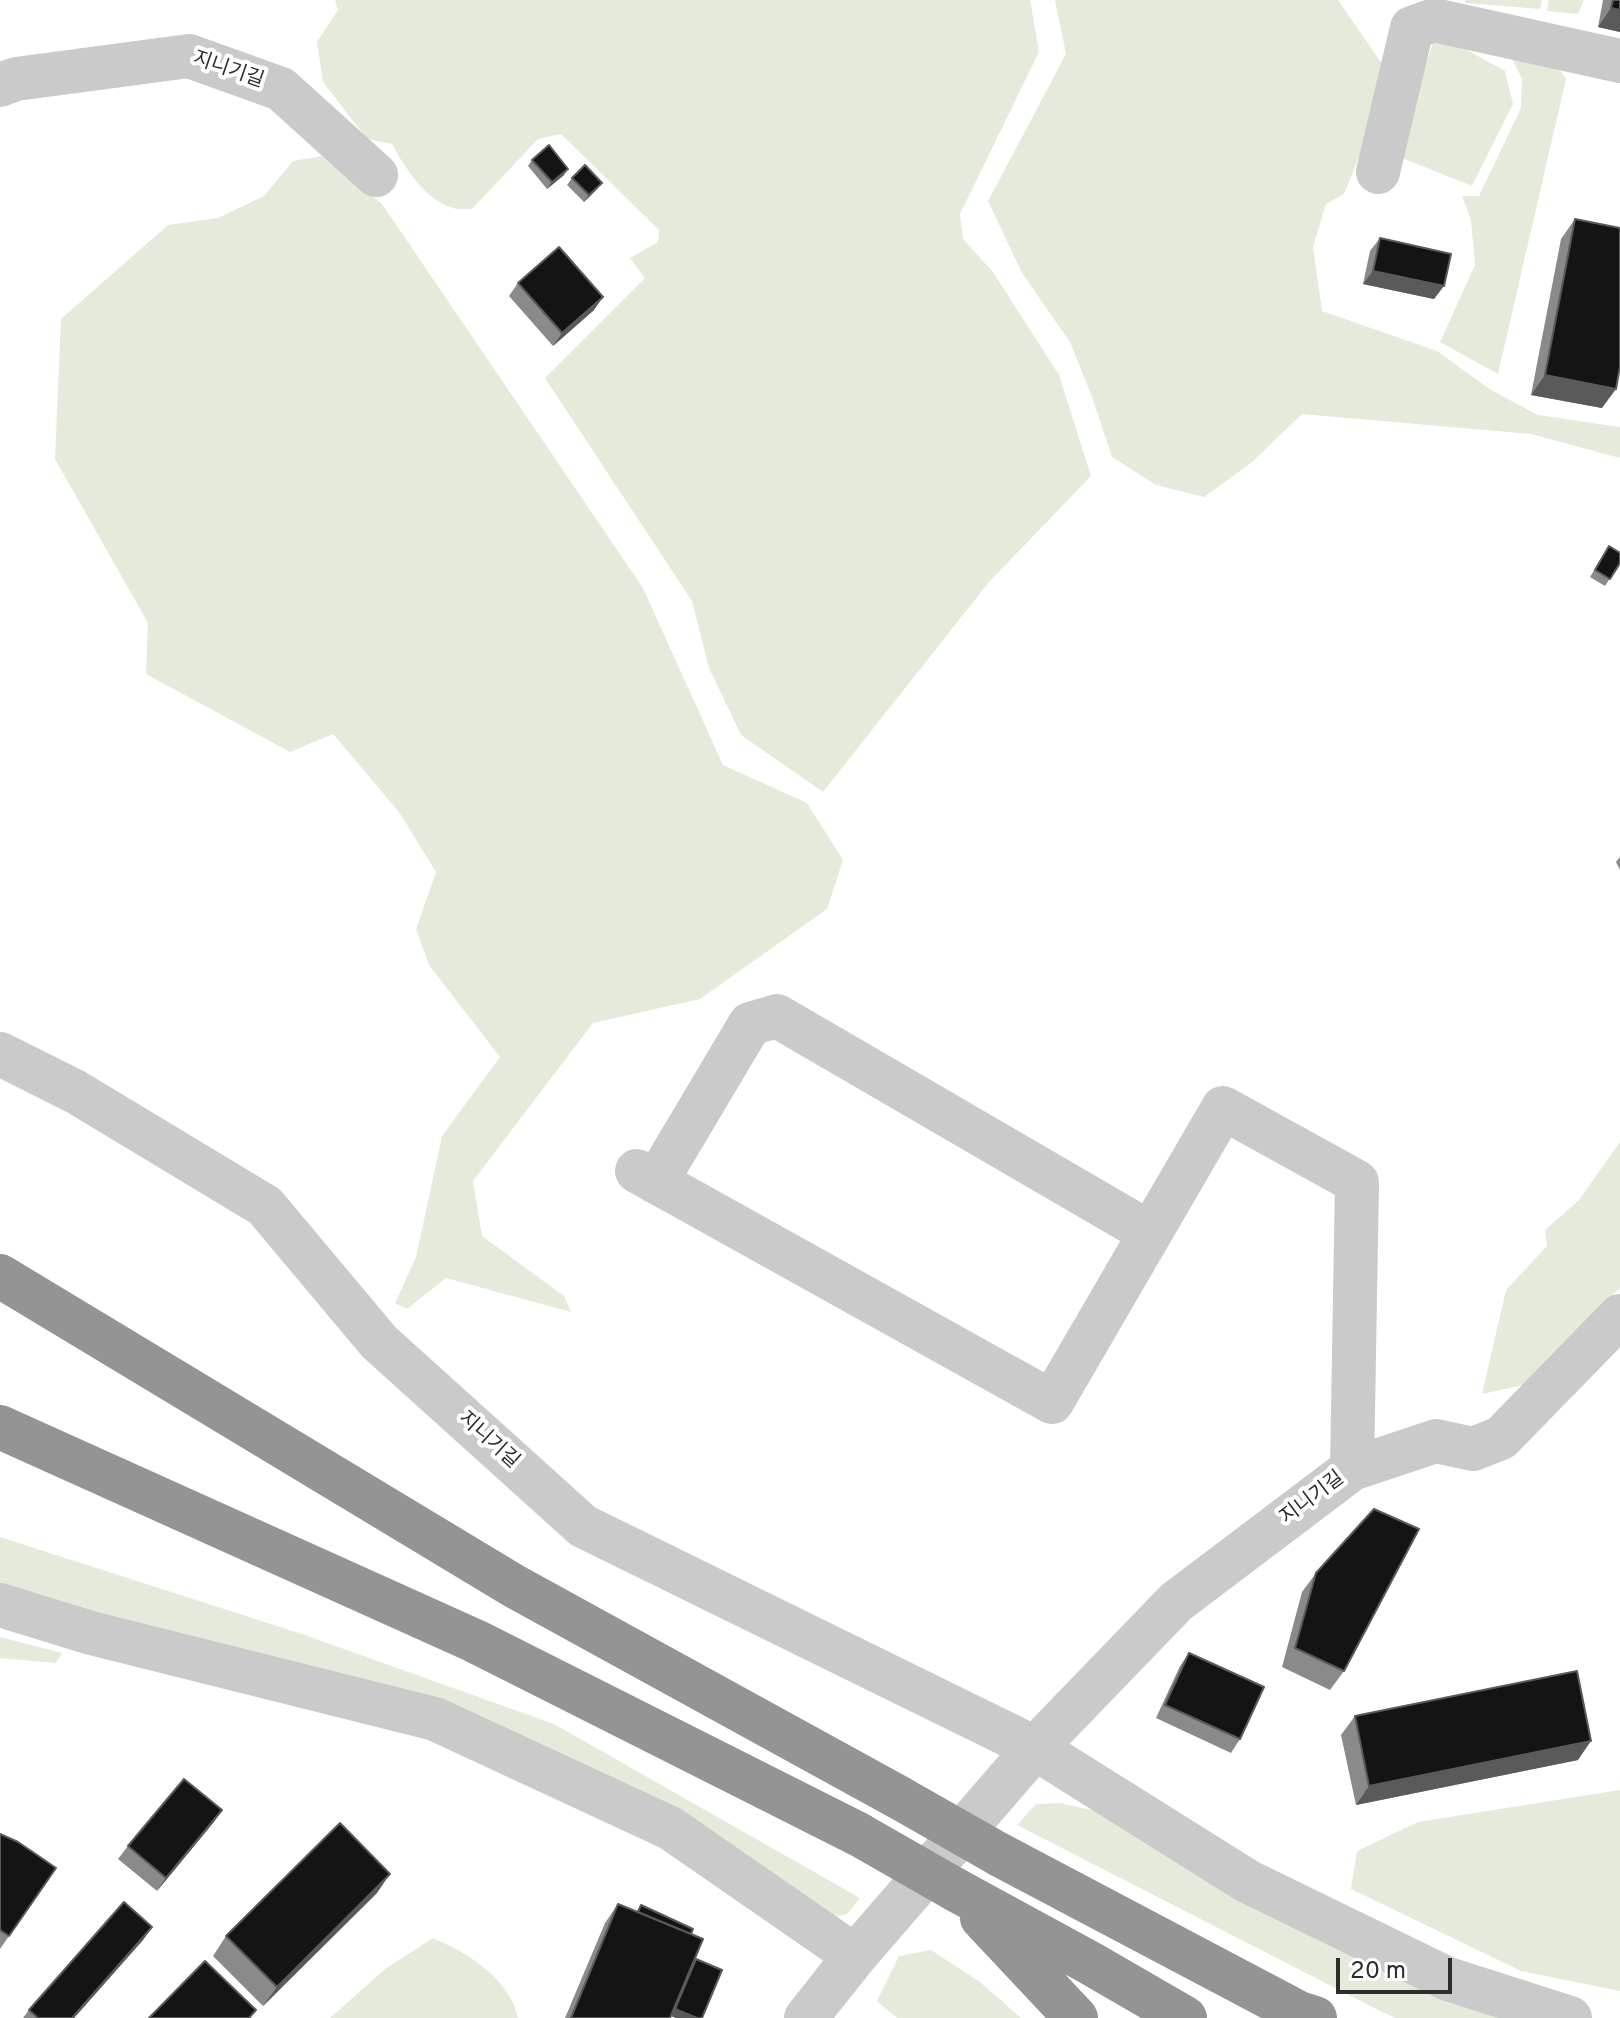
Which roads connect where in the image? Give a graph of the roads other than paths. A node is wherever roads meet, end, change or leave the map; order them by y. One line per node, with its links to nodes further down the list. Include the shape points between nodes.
1 (1620, 61): 3 (street, via 1434,20 1412,28)
2 (0, 85): 4 (street, 지니기길, via 189,56 281,89)
3 (1378, 172)
4 (376, 175)
5 (0, 1054): 12 (street, 지니기길, via 76,1092 265,1206 379,1342 583,1526)
6 (1150, 1233): 6 (street, via 1052,1402 647,1176 750,1024 777,1016); 10 (street, via 1223,1108 1357,1182)
7 (0, 1276): 13 (highway, bridge, via 514,1586)
8 (1620, 1316): 10 (street, 지니기길, via 1501,1438 1473,1449 1436,1441)
9 (0, 1427): 14 (highway, bridge, via 475,1641 858,1834)
10 (1352, 1469): 12 (street, 지니기길, via 1176,1602)
11 (0, 1605): 15 (street, via 91,1633 435,1719 670,1828)
12 (1035, 1748): 15 (street, 지니기길); 21 (street, 지니기길, via 1247,1881 1448,1979)
13 (1000, 1855): 19 (highway); 20 (highway)
14 (956, 1890): 17 (highway); 18 (highway)
15 (855, 1956): 16 (street, 지니기길)
16 (806, 2018)
17 (1076, 2018)
18 (1185, 2018)
19 (1243, 2018)
20 (1315, 2018)
21 (1570, 2018)

